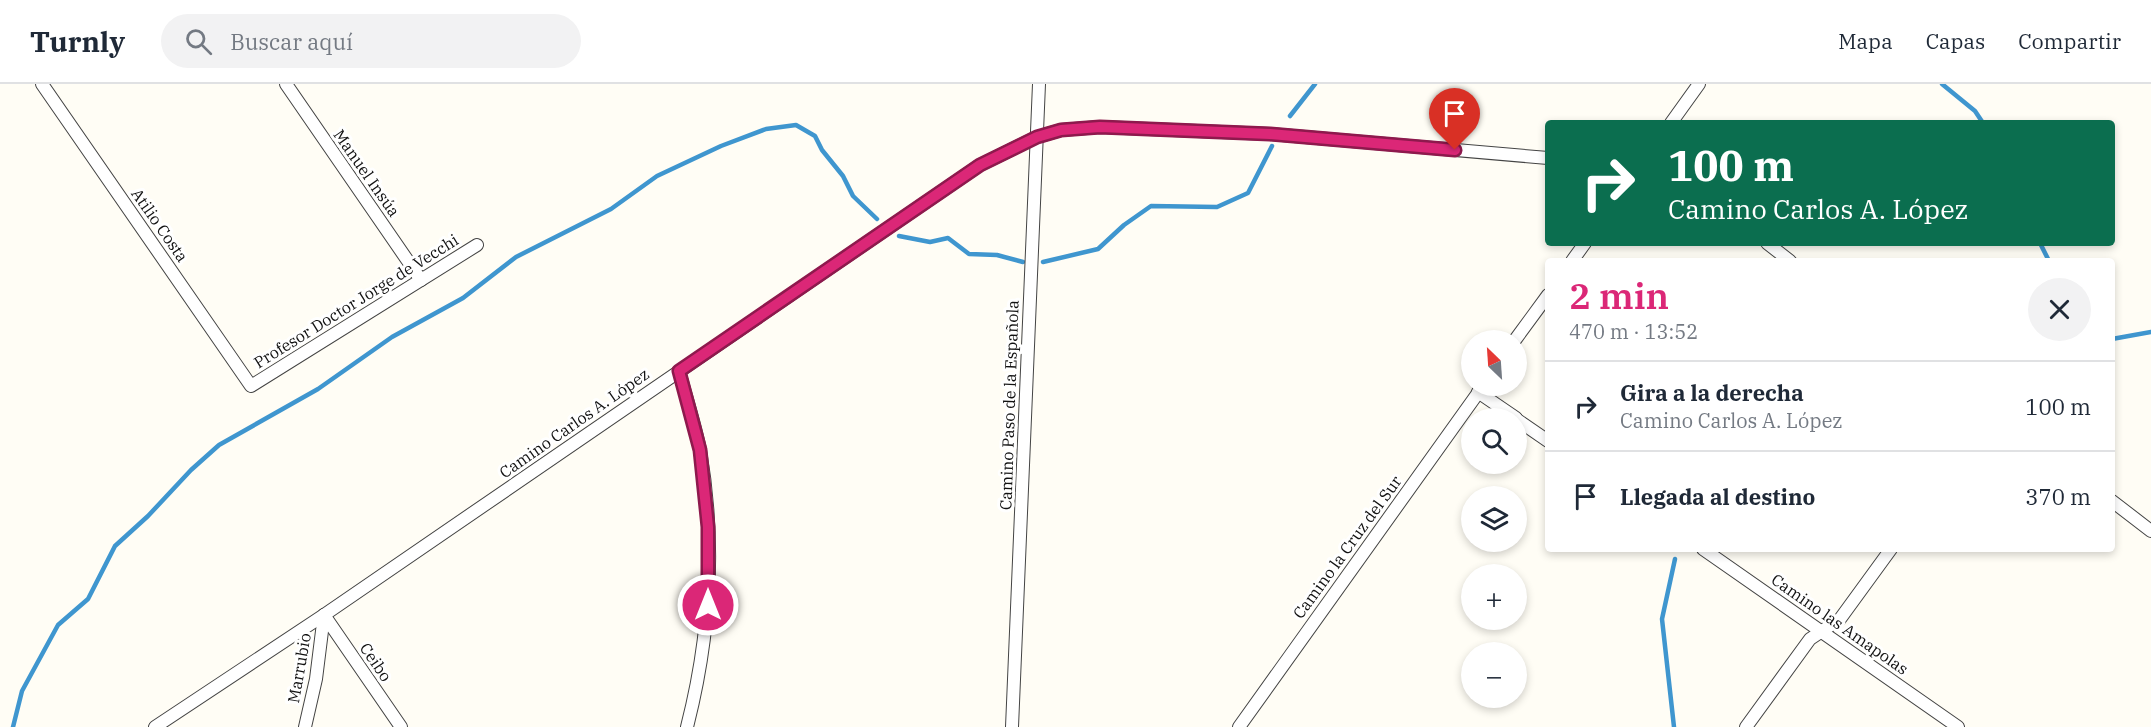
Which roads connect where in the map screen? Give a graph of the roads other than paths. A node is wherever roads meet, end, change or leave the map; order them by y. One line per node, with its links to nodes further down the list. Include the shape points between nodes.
1 (42, 84): 15 (street, Atilio Costa)
2 (286, 84): 11 (street, Manuel Insúa)
3 (1039, 84): 6 (street, Camino Paso de la Española)
4 (1699, 84): 5 (street)
5 (1673, 120)
6 (1037, 137): 7 (street, Camino Carlos A. López, via 1061,130 1100,127 1270,134); 14 (street, Camino Carlos A. López, via 980,165); 31 (street, Camino Paso de la Española)
7 (1545, 158)
8 (477, 245): 11 (street, Profesor Doctor Jorge de Vecchi)
9 (1771, 246): 10 (street)
10 (1786, 258)
11 (421, 280): 15 (street, Profesor Doctor Jorge de Vecchi)
12 (1545, 299): 13 (street)
13 (1522, 330)
14 (679, 371): 25 (street, Camino Carlos A. López); 30 (street, via 700,450 708,527 708,605 698,683)
15 (251, 386)
16 (1476, 396): 32 (street, Camino la Cruz del Sur)
17 (1489, 396): 18 (street)
18 (1503, 408)
19 (1527, 427): 20 (street)
20 (1545, 439)
21 (2115, 503): 22 (street)
22 (2151, 531)
23 (1711, 552): 26 (street, Camino las Amapolas)
24 (1889, 552): 26 (street, via 1840,619)
25 (324, 615): 27 (street, Camino Carlos A. López); 28 (street, Marrubio); 29 (street, Ceibo)
26 (1823, 632): 33 (street, via 1810,639); 34 (street, Camino las Amapolas)
27 (154, 727)
28 (305, 727)
29 (400, 727)
30 (687, 727)
31 (1012, 727)
32 (1239, 727)
33 (1746, 727)
34 (1958, 727)

